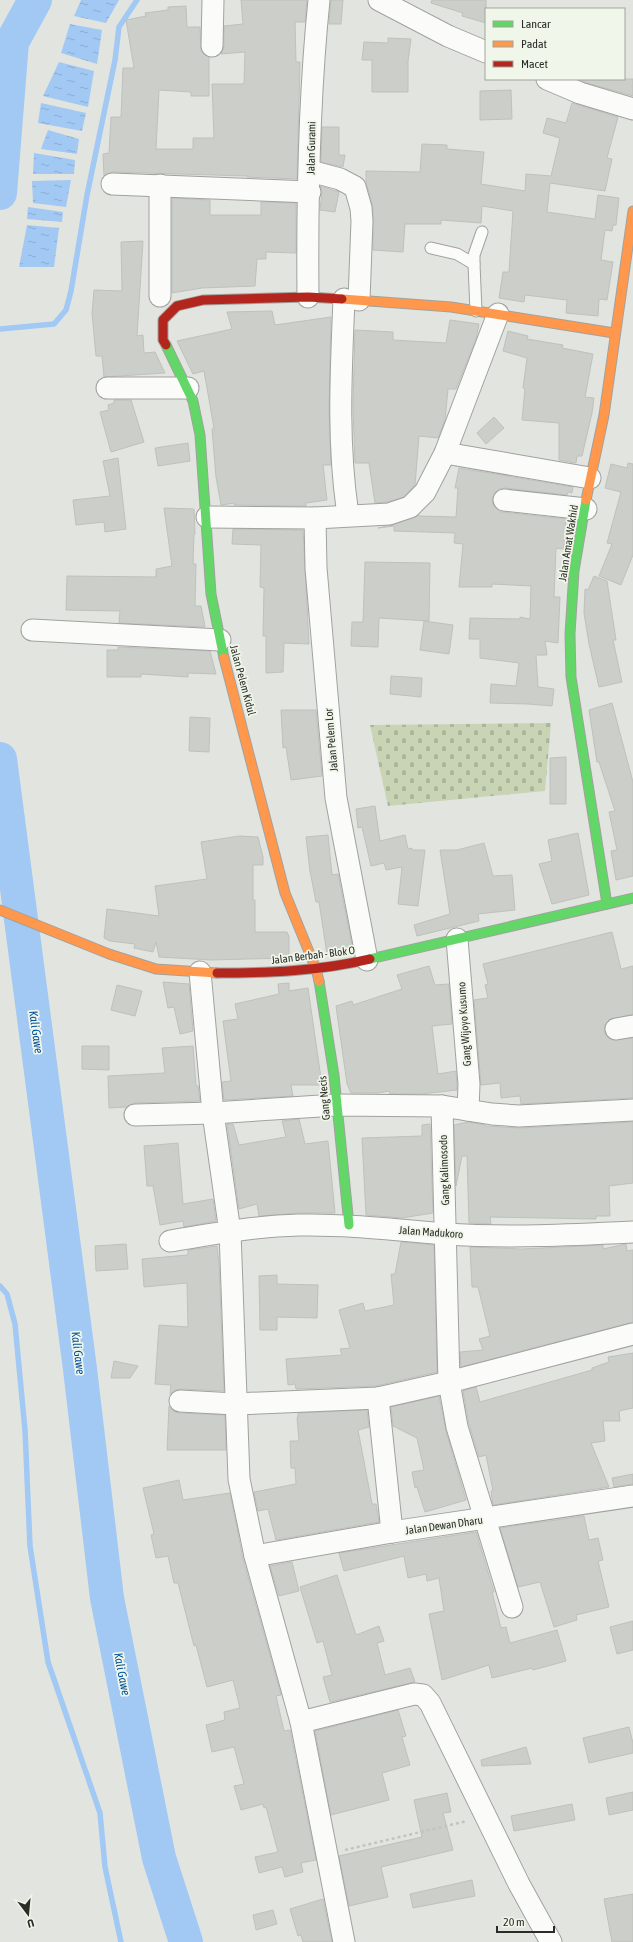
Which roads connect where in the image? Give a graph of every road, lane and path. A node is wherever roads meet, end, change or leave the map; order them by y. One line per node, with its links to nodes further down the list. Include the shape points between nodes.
1 (213, 0): 4 (street)
2 (319, 0): 8 (street, Jalan Gurami, via 313,60)
3 (379, 0): 5 (street, via 448,36)
4 (212, 46)
5 (485, 52)
6 (549, 80): 7 (street, via 580,93)
7 (633, 109)
8 (310, 171): 11 (street, Jalan Gurami); 18 (street, via 340,179 355,187 362,221)
9 (112, 184): 10 (street)
10 (160, 185): 11 (street); 16 (street)
11 (310, 192): 17 (street, Jalan Gurami)
12 (633, 210): 21 (street, Jalan Amat Wakhid)
13 (482, 232): 15 (lane, via 474,255)
14 (432, 248): 15 (lane, via 457,254)
15 (474, 264): 19 (lane)
16 (160, 296)
17 (308, 297): 18 (street, Jalan Pelem Kidul); 23 (street, Jalan Pelem Kidul, via 203,300 177,306 163,320 163,340)
18 (352, 299): 19 (street, Jalan Pelem Kidul, via 451,306); 28 (street, via 340,435 342,477)
19 (476, 311): 20 (street, Jalan Pelem Kidul)
20 (498, 314): 21 (street, Jalan Pelem Kidul); 24 (street)
21 (614, 333): 25 (street, Jalan Amat Wakhid, via 604,415)
22 (107, 388): 23 (street)
23 (188, 388): 29 (street, Jalan Pelem Kidul, via 200,434)
24 (445, 453): 25 (street); 28 (street, via 425,492 410,507 389,514)
25 (590, 478): 27 (street, Jalan Amat Wakhid)
26 (504, 500): 27 (street)
27 (586, 508): 34 (street, Jalan Amat Wakhid, via 574,571 570,634 571,677)
28 (348, 515): 30 (street)
29 (207, 517): 30 (street); 32 (street, Jalan Pelem Kidul, via 211,594)
30 (315, 518): 37 (street, Jalan Pelem Lor, via 316,568 336,798)
31 (32, 630): 32 (street)
32 (220, 640): 38 (street, Jalan Pelem Kidul, via 285,893)
33 (632, 902): 34 (street, Jalan Berbah - Blok O)
34 (607, 904): 36 (street, Jalan Berbah - Blok O)
35 (0, 910): 39 (street, Jalan Berbah - Blok O, via 109,954 156,969)
36 (457, 939): 37 (street, Jalan Berbah - Blok O); 42 (street, Gang Wijoyo Kusumo, via 469,1084)
37 (367, 960): 38 (street, Jalan Berbah - Blok O)
38 (316, 969): 39 (street, Jalan Berbah - Blok O, via 256,973); 40 (street, Gang Necis, via 334,1076)
39 (200, 972): 44 (street)
40 (336, 1105): 41 (street); 44 (street); 46 (street, Gang Necis)
41 (442, 1106): 42 (street); 49 (street, Gang Kalimosodo)
42 (468, 1110): 43 (street, via 519,1116)
43 (633, 1110)
44 (213, 1112): 45 (street); 47 (street)
45 (135, 1115)
46 (349, 1225): 47 (street, Jalan Madukoro, via 272,1226); 49 (street, Jalan Madukoro)
47 (230, 1232): 50 (street, Jalan Madukoro); 55 (street)
48 (633, 1232): 49 (street, Jalan Madukoro, via 548,1236)
49 (446, 1234): 52 (street, Gang Kalimosodo)
50 (170, 1241)
51 (633, 1334): 52 (street)
52 (448, 1382): 53 (street); 57 (street, Gang Kalimosodo, via 457,1427)
53 (378, 1398): 55 (street); 58 (street)
54 (180, 1401): 55 (street)
55 (235, 1404): 59 (street, via 239,1478)
56 (633, 1496): 57 (street, Jalan Dewan Dharu)
57 (486, 1518): 58 (street, Jalan Dewan Dharu); 60 (street, Gang Kalimosodo)
58 (392, 1532): 59 (street, Jalan Dewan Dharu)
59 (255, 1556): 61 (street)
60 (512, 1607)
61 (301, 1722): 62 (street, via 414,1694 423,1695 430,1703); 63 (street)
62 (486, 1817): 63 (path); 65 (street)
63 (327, 1854): 64 (street)
64 (344, 1942)
65 (551, 1942)

